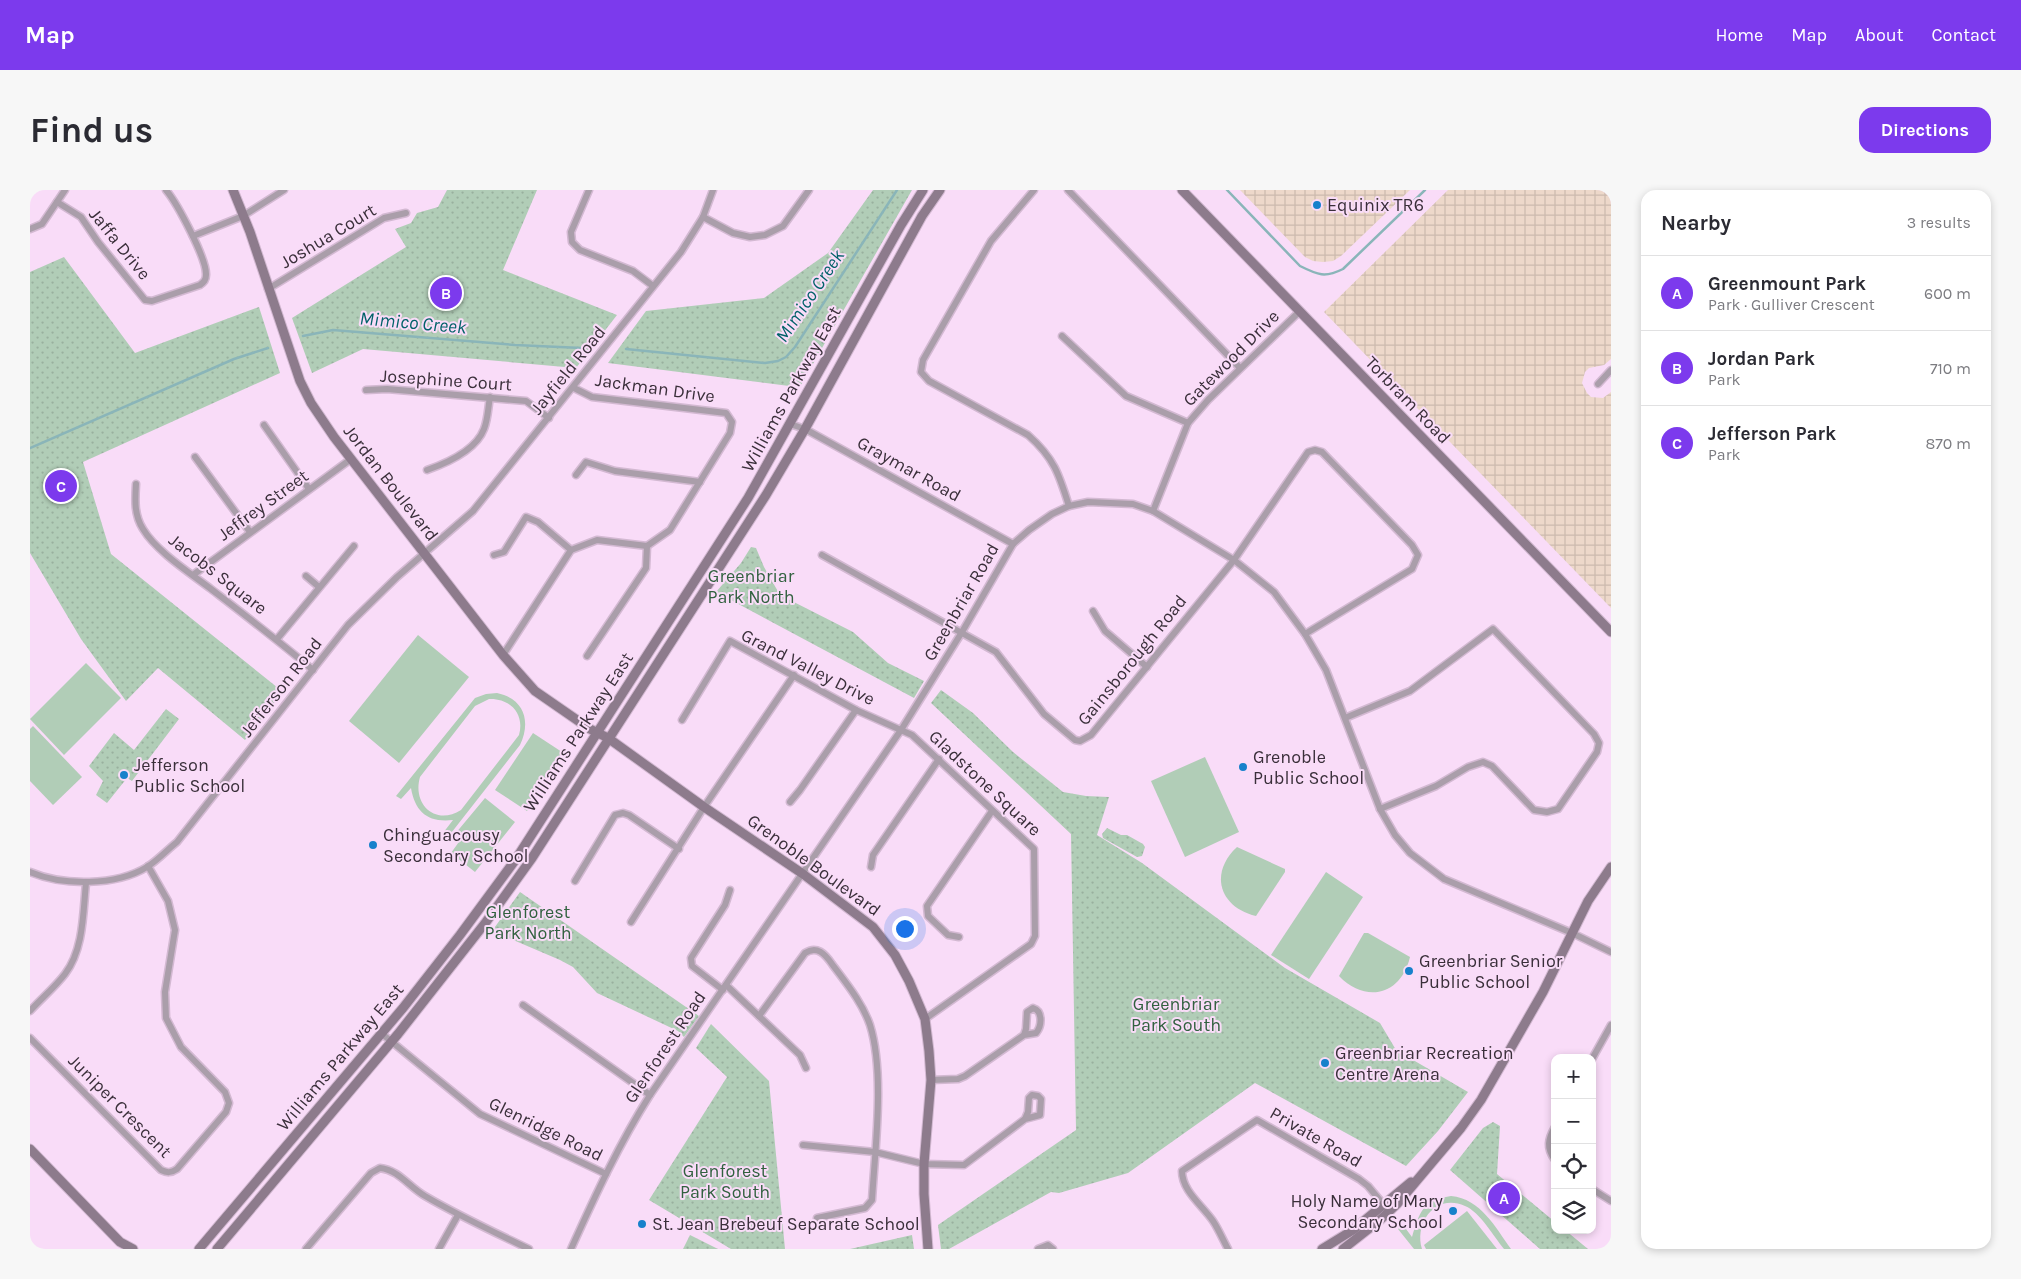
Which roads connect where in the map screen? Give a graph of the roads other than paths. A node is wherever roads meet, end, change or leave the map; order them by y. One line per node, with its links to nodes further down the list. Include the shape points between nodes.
1 (65, 190): 13 (street)
2 (166, 190): 18 (street, Jaffa Drive)
3 (233, 190): 15 (main road, Jordan Boulevard)
4 (284, 190): 15 (street)
5 (589, 190): 19 (street, via 572,232 572,242 580,250 633,271)
6 (713, 190): 16 (street, Jayfield Road)
7 (809, 190): 16 (street, via 783,226 765,235 750,237 734,233)
8 (923, 190): 30 (main road, Williams Parkway East)
9 (940, 190): 33 (main road, Williams Parkway East, via 922,216)
10 (1034, 190): 41 (street, via 991,241 923,360 921,372 929,381 1028,435 1051,458)
11 (1068, 190): 23 (street)
12 (1182, 190): 21 (main road, Torbram Road)
13 (57, 202): 17 (street, via 42,224); 18 (street, Jaffa Drive, via 81,217 145,300 152,301 200,285 205,280 206,273)
14 (406, 213): 20 (street, Joshua Court, via 384,218)
15 (243, 216): 18 (street); 20 (main road, Jordan Boulevard)
16 (703, 217): 19 (street, Jayfield Road, via 681,252)
17 (30, 229)
18 (193, 236)
19 (653, 286): 26 (street, Jayfield Road)
20 (268, 289): 35 (main road, Jordan Boulevard, via 300,381 326,426)
21 (1299, 312): 23 (street, Gatewood Drive); 57 (main road, Torbram Road)
22 (1062, 336): 31 (street, via 1126,396)
23 (1240, 368): 31 (street, Gatewood Drive)
24 (1611, 370): 25 (street)
25 (1598, 384)
26 (574, 388): 29 (street, Jayfield Road); 38 (street, Jackman Drive, via 592,397 726,413 732,422 730,433)
27 (366, 390): 28 (street, Josephine Court)
28 (490, 397): 29 (street, Josephine Court, via 526,401); 36 (street, via 483,431 477,440)
29 (549, 418): 48 (street, Jayfield Road, via 474,511)
30 (790, 424): 33 (street, Graymar Road); 69 (main road, Williams Parkway East, via 748,498)
31 (1188, 424): 42 (street, Gatewood Drive)
32 (264, 425): 40 (street)
33 (805, 429): 44 (street, Graymar Road); 70 (main road, Williams Parkway East, via 766,495)
34 (195, 457): 43 (street)
35 (351, 460): 40 (street, Jeffrey Street); 48 (main road, Jordan Boulevard)
36 (427, 470)
37 (576, 475): 38 (street, via 586,462 615,471)
38 (700, 482): 46 (street, Jackman Drive, via 670,530)
39 (136, 484): 52 (street, Jacobs Square, via 136,509 142,528 160,548)
40 (309, 489): 43 (street, Jeffrey Street)
41 (1069, 506): 42 (street, Greenbriar Road, via 1114,502); 44 (street, Greenbriar Road, via 1038,523)
42 (1153, 511): 51 (street, Greenbriar Road)
43 (250, 532): 52 (street, Jeffrey Street)
44 (1013, 544): 56 (street, Greenbriar Road)
45 (354, 546): 54 (street)
46 (647, 546): 47 (street, via 597,540); 61 (street, via 646,568)
47 (571, 550): 49 (street, via 545,527 526,517 504,552); 60 (street)
48 (424, 553): 60 (main road, Jordan Boulevard); 63 (street, Jefferson Road, via 374,598)
49 (494, 555)
50 (822, 555): 56 (street)
51 (1234, 560): 58 (street, Greenbriar Road, via 1274,592); 58 (street, Gainsborough Road, via 1308,452 1322,452 1418,555 1412,569); 62 (street, Gainsborough Road)
52 (193, 575): 59 (street, Jacobs Square)
53 (306, 576): 54 (street)
54 (319, 587): 59 (street)
55 (1093, 611): 62 (street, via 1106,631)
56 (962, 632): 62 (street, Gainsborough Road, via 996,652 1044,714 1080,742 1091,734); 68 (street, Greenbriar Road)
57 (1611, 632)
58 (1306, 634): 66 (street, Greenbriar Road, via 1326,670)
59 (277, 639): 63 (street, Jacobs Square)
60 (503, 655): 69 (main road, Jordan Boulevard, via 535,691)
61 (587, 656)
62 (1147, 667)
63 (313, 670): 77 (street, Jefferson Road, via 177,842)
64 (794, 676): 65 (street, Grand Valley Drive); 67 (street, Grand Valley Drive, via 730,641); 73 (street)
65 (856, 710): 68 (street, Grand Valley Drive); 72 (street)
66 (1345, 718): 74 (street, Greenbriar Road); 74 (street, via 1410,691 1493,629 1599,743 1558,809 1547,812 1534,810 1492,766 1482,762 1436,786)
67 (682, 720)
68 (901, 730): 71 (street, Gladstone Square, via 912,735); 81 (street, Greenbriar Road)
69 (597, 732): 70 (main road, Jordan Boulevard); 95 (main road, Williams Parkway East, via 516,859)
70 (608, 738): 73 (main road, Grenoble Boulevard); 98 (main road, Williams Parkway East, via 501,903)
71 (939, 759): 75 (street, Gladstone Square); 78 (street, via 873,855)
72 (790, 802)
73 (704, 807): 76 (street); 81 (main road, Grenoble Boulevard)
74 (1380, 809): 86 (street, Greenbriar Road, via 1410,853 1444,878)
75 (992, 811): 87 (street, via 927,906 928,916 948,934); 93 (street, Gladstone Square, via 1034,849 1035,936 1022,952)
76 (679, 849): 82 (street, via 629,815 615,815); 85 (street)
77 (148, 866): 83 (street, Jefferson Road, via 108,880); 97 (street, Juniper Crescent, via 168,901 175,930 165,992 166,1018 181,1047 225,1092 226,1112 177,1169 166,1172)
78 (871, 867)
79 (1611, 867): 86 (main road, via 1588,901)
80 (30, 872): 83 (street, Jefferson Road, via 42,877)
81 (803, 874): 89 (street, Glenforest Road); 93 (main road, Grenoble Boulevard, via 873,928 895,955)
82 (575, 881)
83 (86, 882): 91 (street, via 75,956 66,973)
84 (730, 890): 89 (street, via 725,905 691,958 692,966)
85 (631, 922)
86 (1572, 933): 88 (street, Greenbriar Road); 110 (main road, via 1482,1100)
87 (959, 937)
88 (1611, 952)
89 (724, 988): 92 (street); 102 (street, Glenforest Road)
90 (522, 1005): 102 (street)
91 (30, 1010)
92 (759, 1016): 100 (street, via 800,1056); 107 (street, via 805,953 810,949 818,950 826,956 857,998 870,1025 877,1075)
93 (925, 1019): 101 (main road, Grenoble Boulevard)
94 (1611, 1025): 99 (street)
95 (381, 1034): 98 (street, Glenridge Road); 119 (main road, Williams Parkway East)
96 (1024, 1035): 101 (street, via 966,1076)
97 (30, 1038)
98 (392, 1042): 111 (street, Glenridge Road, via 480,1114); 120 (main road, Williams Parkway East)
99 (1595, 1054)
100 (806, 1068)
101 (931, 1080): 109 (main road, Grenoble Boulevard)
102 (650, 1095): 111 (street, Glenforest Road)
103 (1025, 1119): 109 (street, via 964,1165)
104 (1551, 1137): 108 (street, via 1548,1144)
105 (803, 1145): 107 (street)
106 (30, 1149): 117 (main road)
107 (875, 1152): 109 (street); 116 (street, via 869,1205)
108 (1551, 1154)
109 (924, 1164): 125 (main road, Grenoble Boulevard)
110 (1430, 1166): 114 (main road); 130 (main road, via 1397,1204)
111 (606, 1174): 124 (street, Glenforest Road)
112 (1596, 1192): 113 (street)
113 (1611, 1201)
114 (1383, 1204): 128 (street, Private Road, via 1359,1179 1257,1120 1182,1171 1182,1180 1213,1221); 129 (main road, via 1353,1230)
115 (458, 1215): 121 (street, via 422,1195 390,1169 380,1168 371,1173); 122 (street); 123 (street)
116 (817, 1218)
117 (122, 1245): 118 (main road)
118 (133, 1249)
119 (199, 1249)
120 (217, 1249)
121 (306, 1249)
122 (439, 1249)
123 (529, 1249)
124 (571, 1249)
125 (928, 1249)
126 (1038, 1249): 127 (street, via 1048,1246)
127 (1053, 1249)
128 (1228, 1249)
129 (1322, 1249)
130 (1343, 1249)

